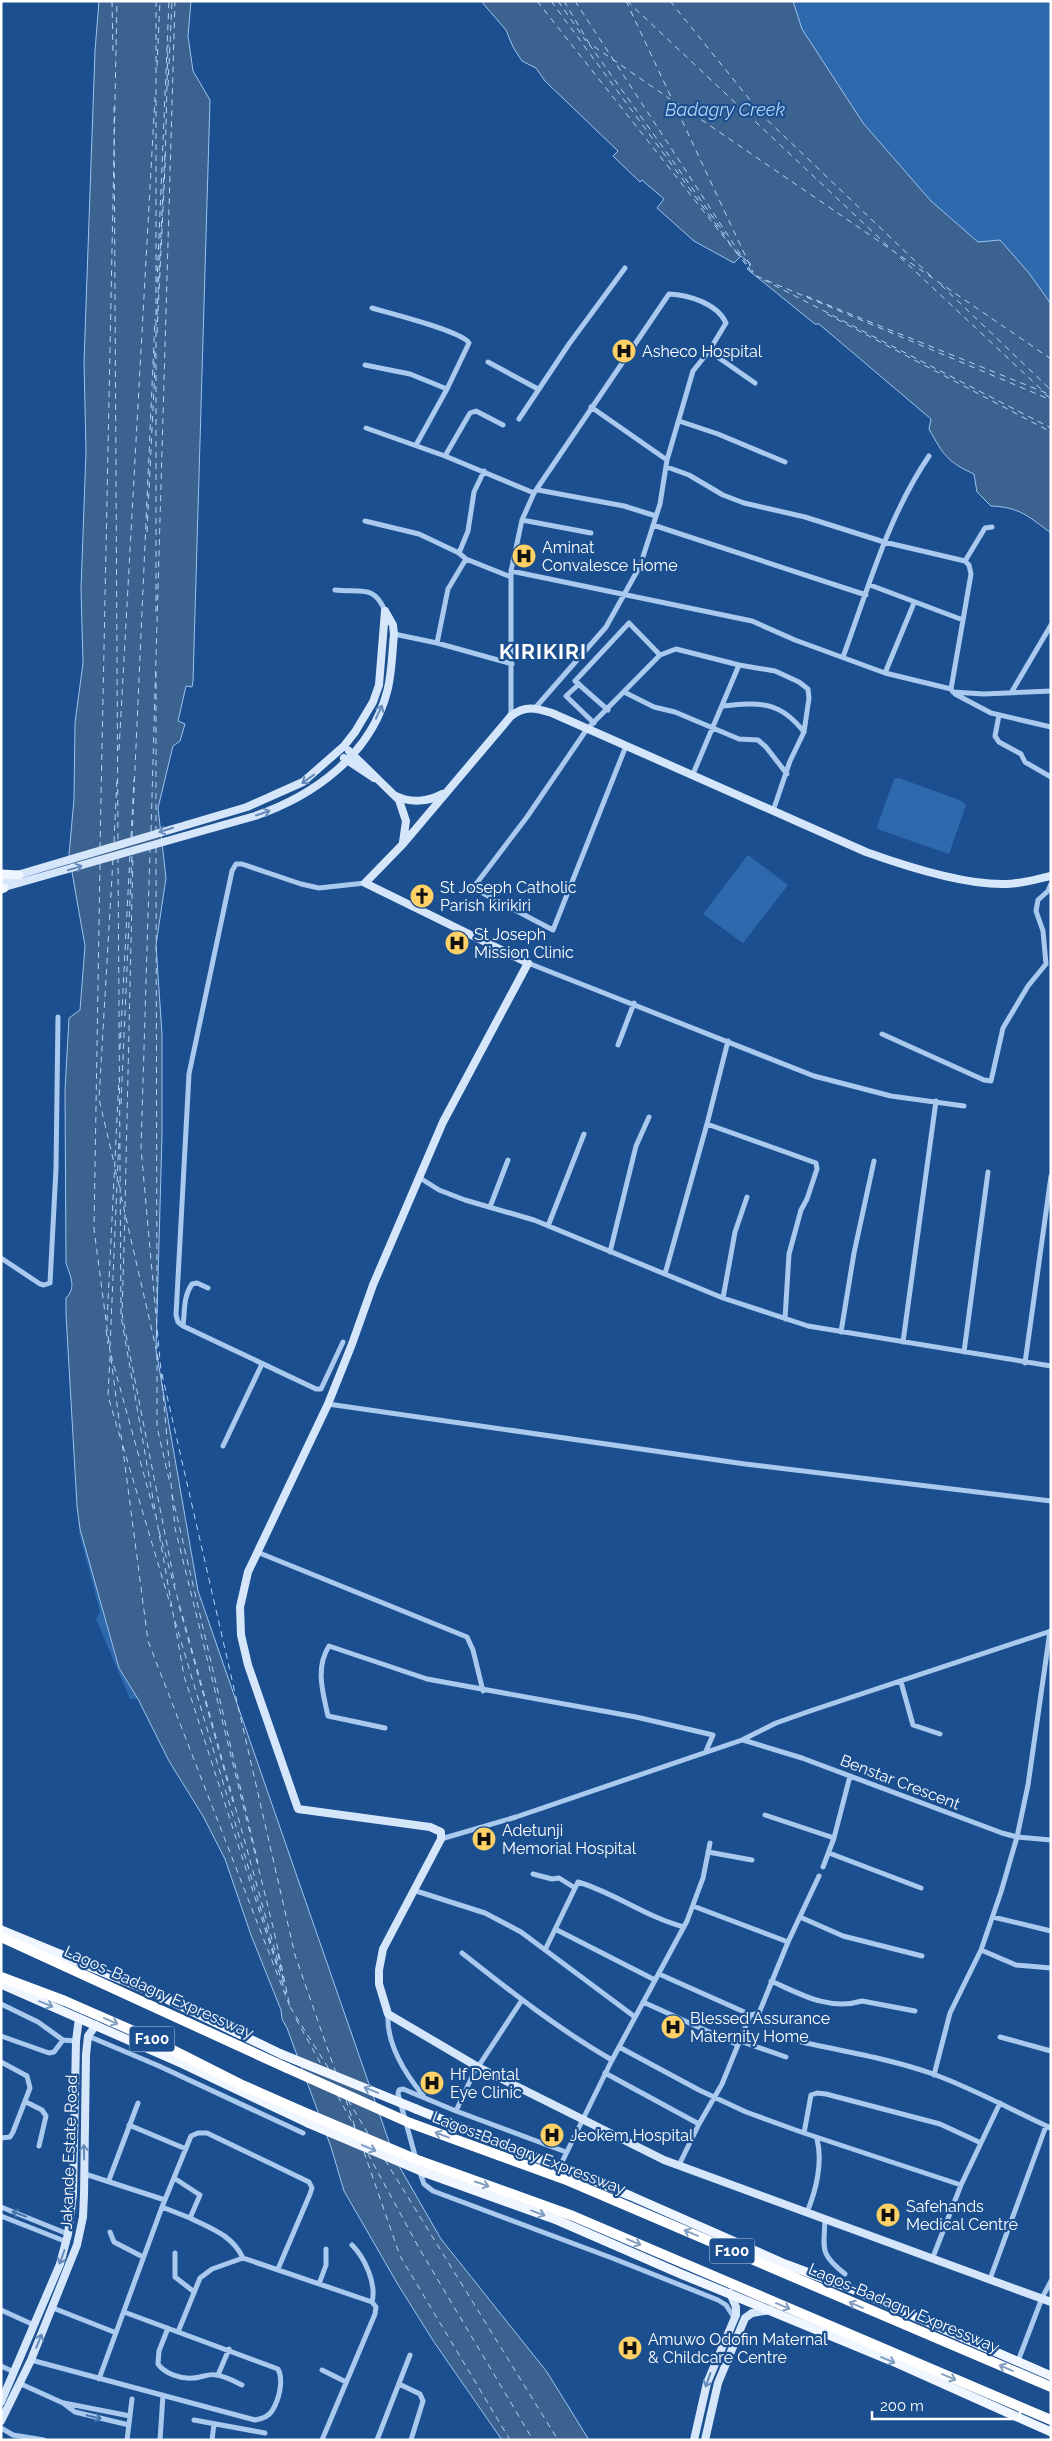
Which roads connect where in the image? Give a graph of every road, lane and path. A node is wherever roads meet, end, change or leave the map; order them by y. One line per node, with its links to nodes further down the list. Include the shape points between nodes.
1 (625, 268): 8 (street)
2 (372, 308): 7 (street, via 466,339 469,343)
3 (709, 351): 6 (street); 9 (street, via 726,323 724,319 694,298 669,294); 11 (street, via 693,371)
4 (488, 362): 8 (street)
5 (365, 365): 7 (street, via 410,374)
6 (755, 383)
7 (447, 389): 14 (street)
8 (538, 389): 10 (street)
9 (591, 407): 17 (street); 21 (street)
10 (519, 419)
11 (679, 421): 17 (street); 18 (street)
12 (503, 424): 15 (street, via 476,411 470,413)
13 (366, 428): 14 (street)
14 (416, 445): 15 (street)
15 (445, 456): 20 (street)
16 (930, 456): 28 (street, via 917,474)
17 (667, 460): 19 (street)
18 (785, 462)
19 (667, 467): 22 (street); 28 (street, via 739,501 805,517)
20 (484, 471): 21 (street); 29 (street, via 474,492 468,531)
21 (536, 492): 22 (street, via 624,506); 23 (street)
22 (656, 516): 25 (street)
23 (522, 520): 27 (street); 32 (street)
24 (365, 521): 29 (street, via 419,534)
25 (653, 525): 35 (street, via 640,566); 36 (street)
26 (992, 527): 31 (street, via 985,528)
27 (591, 533)
28 (884, 542): 31 (street); 33 (street)
29 (459, 553): 30 (street)
30 (466, 559): 32 (street); 42 (street, via 448,589)
31 (965, 561): 39 (street, via 971,574)
32 (511, 574): 35 (street); 45 (street)
33 (870, 584): 36 (street); 37 (street)
34 (336, 590): 38 (street, via 371,592 380,599)
35 (626, 595): 44 (street, via 752,621); 54 (street, via 606,627)
36 (866, 595): 44 (street)
37 (914, 603): 39 (street); 47 (street)
38 (385, 611): 41 (main road); 63 (main road, via 379,685 366,716)
39 (963, 620): 49 (street)
40 (1051, 625): 52 (street)
41 (394, 634): 42 (street); 66 (main road, one-way to 41, via 373,723 387,691)
42 (437, 643): 45 (street)
43 (660, 655): 46 (street, via 676,650); 48 (street, via 629,622 575,681); 51 (street)
44 (843, 657): 47 (street)
45 (512, 664): 57 (street)
46 (739, 665): 53 (street); 62 (street, via 775,671 805,686 809,694)
47 (885, 673): 49 (street)
48 (579, 684): 55 (street); 58 (street, via 566,696)
49 (952, 690): 52 (street); 56 (street)
50 (1051, 691): 52 (street)
51 (624, 692): 55 (street); 61 (street)
52 (1011, 693)
53 (723, 706): 61 (street); 62 (street, via 772,705 795,720)
54 (536, 707): 57 (main road); 60 (main road)
55 (608, 710): 58 (street)
56 (999, 715): 59 (street); 70 (street, via 995,736 999,742)
57 (511, 716): 72 (main road)
58 (594, 723): 60 (street)
59 (1051, 727)
60 (587, 729): 64 (main road); 64 (street, via 527,817 473,888 553,930)
61 (714, 729): 68 (street); 69 (street, via 739,739 758,740)
62 (804, 732): 69 (street)
63 (344, 746): 65 (main road); 66 (main road)
64 (626, 746): 68 (main road)
65 (338, 753): 67 (main road); 77 (main road, one-way to 77, via 303,782 248,807)
66 (352, 753): 67 (main road); 71 (main road)
67 (346, 760): 71 (main road); 81 (main road, one-way to 67, via 29,882 255,816 302,797)
68 (693, 774): 74 (main road)
69 (787, 774): 74 (street)
70 (1051, 777)
71 (376, 778): 73 (main road)
72 (444, 793): 73 (main road, via 423,801); 75 (main road)
73 (395, 795): 75 (main road, via 406,821)
74 (773, 811): 78 (main road, via 866,852 915,868 996,884)
75 (403, 844): 79 (main road)
76 (1, 874): 77 (main road)
77 (22, 874): 81 (main road)
78 (1051, 876)
79 (365, 883): 82 (main road); 107 (street, via 319,888 242,864 236,864 232,871 189,1074 176,1315)
80 (1051, 884): 85 (street, via 1038,900 1036,911 1043,931 1046,964 1028,986 1003,1028 991,1081)
81 (2, 886)
82 (528, 963): 83 (street); 97 (main road, via 443,1122)
83 (634, 1004): 86 (street); 87 (street)
84 (58, 1017): 102 (street, via 56,1170 50,1283 40,1284)
85 (882, 1034)
86 (728, 1040): 88 (street, via 840,1084 891,1096); 91 (street)
87 (618, 1045)
88 (936, 1101): 89 (street); 110 (street)
89 (964, 1106)
90 (649, 1117): 101 (street, via 636,1146)
91 (707, 1124): 103 (street); 106 (street, via 816,1163 817,1169 789,1254)
92 (584, 1134): 100 (street)
93 (508, 1160): 99 (street)
94 (874, 1161): 108 (street)
95 (988, 1172): 111 (street)
96 (1051, 1176): 112 (street)
97 (420, 1178): 99 (street, via 439,1190); 115 (main road, via 373,1285)
98 (747, 1196): 105 (street, via 735,1232)
99 (490, 1208): 100 (street)
100 (548, 1226): 101 (street)
101 (610, 1252): 103 (street)
102 (1, 1258)
103 (664, 1274): 105 (street)
104 (208, 1288): 107 (street, via 197,1283 186,1292)
105 (723, 1298): 106 (street)
106 (785, 1319): 108 (street)
107 (183, 1326): 113 (street)
108 (841, 1332): 110 (street)
109 (343, 1342): 113 (street, via 321,1389)
110 (903, 1342): 111 (street)
111 (964, 1352): 112 (street)
112 (1026, 1362): 114 (street)
113 (262, 1364): 116 (street)
114 (1051, 1366)
115 (328, 1404): 117 (street, via 745,1464); 118 (main road)
116 (223, 1446)
117 (1051, 1501)
118 (257, 1552): 121 (street, via 467,1637 474,1650); 129 (main road, via 248,1572 240,1607 241,1635 248,1665 298,1809 430,1826 440,1830)
119 (1050, 1631): 120 (street); 128 (street, via 1028,1785)
120 (901, 1682): 123 (street, via 913,1725); 124 (street, via 784,1720)
121 (483, 1691): 122 (street, via 427,1679 329,1646 320,1675 328,1716); 125 (street, via 636,1717 713,1736)
122 (385, 1728)
123 (940, 1734)
124 (742, 1740): 125 (street); 126 (street, Benstar Crescent)
125 (706, 1751): 129 (street, via 516,1817)
126 (850, 1776): 128 (street, Benstar Crescent); 130 (street)
127 (765, 1815): 130 (street)
128 (1017, 1837): 131 (street, Benstar Crescent); 144 (street)
129 (441, 1838): 141 (main road)
130 (834, 1838): 134 (street)
131 (1051, 1840)
132 (710, 1843): 133 (street)
133 (708, 1852): 135 (street); 142 (street)
134 (829, 1853): 136 (street); 140 (street)
135 (752, 1860)
136 (823, 1867)
137 (533, 1874): 139 (street, via 559,1878)
138 (819, 1876): 143 (street)
139 (575, 1888): 145 (street, via 581,1882 657,1918); 147 (street)
140 (921, 1888)
141 (413, 1890): 151 (street, via 484,1913 521,1932); 165 (main road, via 386,1940 380,1959 379,1984)
142 (694, 1906): 145 (street); 150 (street)
143 (800, 1917): 150 (street); 154 (street, via 850,1938)
144 (993, 1917): 148 (street); 152 (street)
145 (684, 1927): 156 (street)
146 (1, 1930): 204 (main road, Lagos-Badagry Expressway, one-way to 146, bridge, via 281,2054 152,1992)
147 (557, 1930): 151 (street); 158 (street)
148 (1051, 1931)
149 (1, 1937): 261 (highway, Lagos-Badagry Expressway / F100, one-way to 149, bridge, via 564,2180 410,2123)
150 (788, 1942): 159 (street)
151 (545, 1950): 167 (street)
152 (981, 1950): 155 (street, via 1016,1965); 184 (street, via 950,2013)
153 (462, 1953): 161 (street)
154 (922, 1956)
155 (1051, 1968)
156 (659, 1974): 158 (street); 166 (street)
157 (1, 1977): 271 (highway, F100, one-way to 271, bridge, via 145,2036 299,2110 420,2161 573,2216)
158 (655, 1980): 162 (street)
159 (771, 1981): 164 (street, via 825,2003 862,2001); 166 (street, via 759,2013)
160 (1, 1984): 168 (main road, one-way to 168)
161 (522, 2000): 180 (street, via 574,2038); 182 (street)
162 (643, 2002): 167 (street); 176 (street)
163 (1, 2004): 173 (street, via 38,2022)
164 (915, 2012)
165 (388, 2014): 182 (main road); 186 (street, via 387,2027 398,2056)
166 (751, 2015): 176 (street)
167 (635, 2017): 177 (street)
168 (80, 2018): 169 (main road); 175 (main road)
169 (96, 2025): 171 (main road); 233 (main road, one-way to 233, bridge, via 426,2172 557,2220)
170 (1, 2036): 173 (street, via 49,2053 54,2052)
171 (88, 2036): 195 (street); 205 (main road, Jakande Estate Road, one-way to 171)
172 (1000, 2037): 178 (street)
173 (63, 2040): 175 (street)
174 (793, 2040): 184 (street)
175 (76, 2041): 209 (main road)
176 (739, 2043): 179 (street); 185 (street)
177 (619, 2047): 180 (street); 185 (street)
178 (1051, 2052)
179 (786, 2057)
180 (612, 2060): 183 (street)
181 (1, 2062): 187 (street, via 27,2076 30,2088)
182 (477, 2066): 190 (street); 191 (main road)
183 (605, 2074): 191 (street); 192 (street)
184 (934, 2074): 189 (street)
185 (715, 2097): 192 (street); 196 (street)
186 (425, 2098): 190 (street); 242 (street, via 402,2088 398,2092 420,2176 430,2189 718,2300 726,2305)
187 (26, 2102): 197 (street, via 10,2137); 200 (street, via 42,2110 46,2116)
188 (138, 2103): 193 (street)
189 (1000, 2103): 194 (street); 199 (street)
190 (456, 2111): 202 (street)
191 (583, 2120): 202 (street); 203 (main road)
192 (699, 2124): 203 (street)
193 (129, 2126): 201 (street); 207 (street)
194 (1048, 2127): 228 (street)
195 (303, 2133)
196 (804, 2133): 198 (street); 199 (street, via 812,2095 817,2093 940,2124)
197 (1, 2138)
198 (817, 2138): 208 (street); 214 (street, via 818,2171)
199 (981, 2143): 208 (street)
200 (39, 2146)
201 (186, 2149): 206 (street); 226 (street, via 191,2136 207,2133 309,2182 310,2194)
202 (566, 2152): 204 (street)
203 (679, 2165): 214 (main road)
204 (560, 2166): 250 (main road, Lagos-Badagry Expressway)
205 (85, 2174): 207 (street); 210 (main road, Jakande Estate Road)
206 (174, 2178): 211 (street); 216 (street, via 200,2194)
207 (108, 2180): 211 (street)
208 (961, 2185): 224 (street)
209 (73, 2194): 210 (main road); 219 (main road)
210 (84, 2195): 234 (main road, Jakande Estate Road, via 77,2245)
211 (165, 2200): 213 (street)
212 (1, 2207): 219 (street, one-way to 212)
213 (162, 2207): 216 (street); 223 (street)
214 (807, 2212): 217 (main road)
215 (1, 2216): 219 (street)
216 (190, 2218): 225 (street, via 227,2236)
217 (825, 2219): 224 (main road); 227 (street, via 824,2252 828,2261)
218 (110, 2232): 223 (street, via 114,2242)
219 (68, 2238): 231 (main road, one-way to 231)
220 (352, 2245): 236 (street, via 362,2254 374,2294)
221 (326, 2249): 230 (street, via 326,2265)
222 (175, 2253): 232 (street, via 175,2276)
223 (143, 2257): 241 (street)
224 (933, 2257): 228 (main road)
225 (243, 2258): 226 (street); 232 (street, via 205,2272)
226 (278, 2269): 230 (street)
227 (845, 2274)
228 (990, 2279): 235 (main road)
229 (1051, 2281): 235 (street)
230 (319, 2284): 236 (street)
231 (48, 2291): 234 (main road); 243 (main road)
232 (193, 2291): 246 (street)
233 (730, 2293): 240 (main road); 242 (main road, via 736,2307)
234 (58, 2295): 238 (main road, Jakande Estate Road)
235 (1042, 2298): 237 (main road); 250 (street)
236 (372, 2302): 257 (street, via 376,2307 375,2314)
237 (1051, 2302)
238 (53, 2308): 245 (street); 249 (main road, Jakande Estate Road, one-way to 238)
239 (1, 2310): 243 (street)
240 (770, 2310): 275 (main road, one-way to 275); 285 (main road, via 752,2313 745,2318 718,2383)
241 (124, 2312): 244 (street); 245 (street)
242 (735, 2319): 284 (main road, one-way to 284, via 707,2384)
243 (34, 2325): 253 (main road)
244 (168, 2328): 246 (street); 254 (street, via 159,2351 158,2364 162,2370 192,2378)
245 (114, 2332): 256 (street)
246 (178, 2332): 247 (street)
247 (229, 2349): 254 (street); 262 (street, via 267,2363 282,2375 272,2410 265,2418 255,2420)
248 (410, 2355): 259 (street)
249 (32, 2360): 256 (street); 258 (main road, Jakande Estate Road)
250 (1018, 2361): 255 (main road, Lagos-Badagry Expressway)
251 (1, 2366): 253 (street)
252 (322, 2370): 257 (street)
253 (14, 2372): 264 (main road)
254 (218, 2375): 260 (street)
255 (1051, 2376)
256 (99, 2379): 262 (street)
257 (346, 2382): 281 (street)
258 (21, 2384): 265 (street); 269 (main road, Jakande Estate Road)
259 (399, 2384): 282 (street); 283 (street, via 420,2394 423,2401)
260 (242, 2385)
261 (1051, 2387)
262 (163, 2395): 279 (street)
263 (132, 2399): 268 (street)
264 (1, 2402)
265 (63, 2403): 266 (street); 267 (street)
266 (77, 2404): 267 (street); 268 (street)
267 (75, 2412): 273 (street, one-way to 273)
268 (130, 2416): 273 (street)
269 (3, 2419)
270 (194, 2420): 272 (street)
271 (1051, 2420)
272 (214, 2424): 276 (street); 280 (street)
273 (128, 2425): 278 (street)
274 (1, 2428): 277 (street, via 13,2435)
275 (1051, 2432)
276 (266, 2433)
277 (44, 2440)
278 (127, 2440)
279 (160, 2440)
280 (212, 2440)
281 (322, 2440)
282 (377, 2440)
283 (411, 2440)
284 (694, 2440)
285 (705, 2440)

